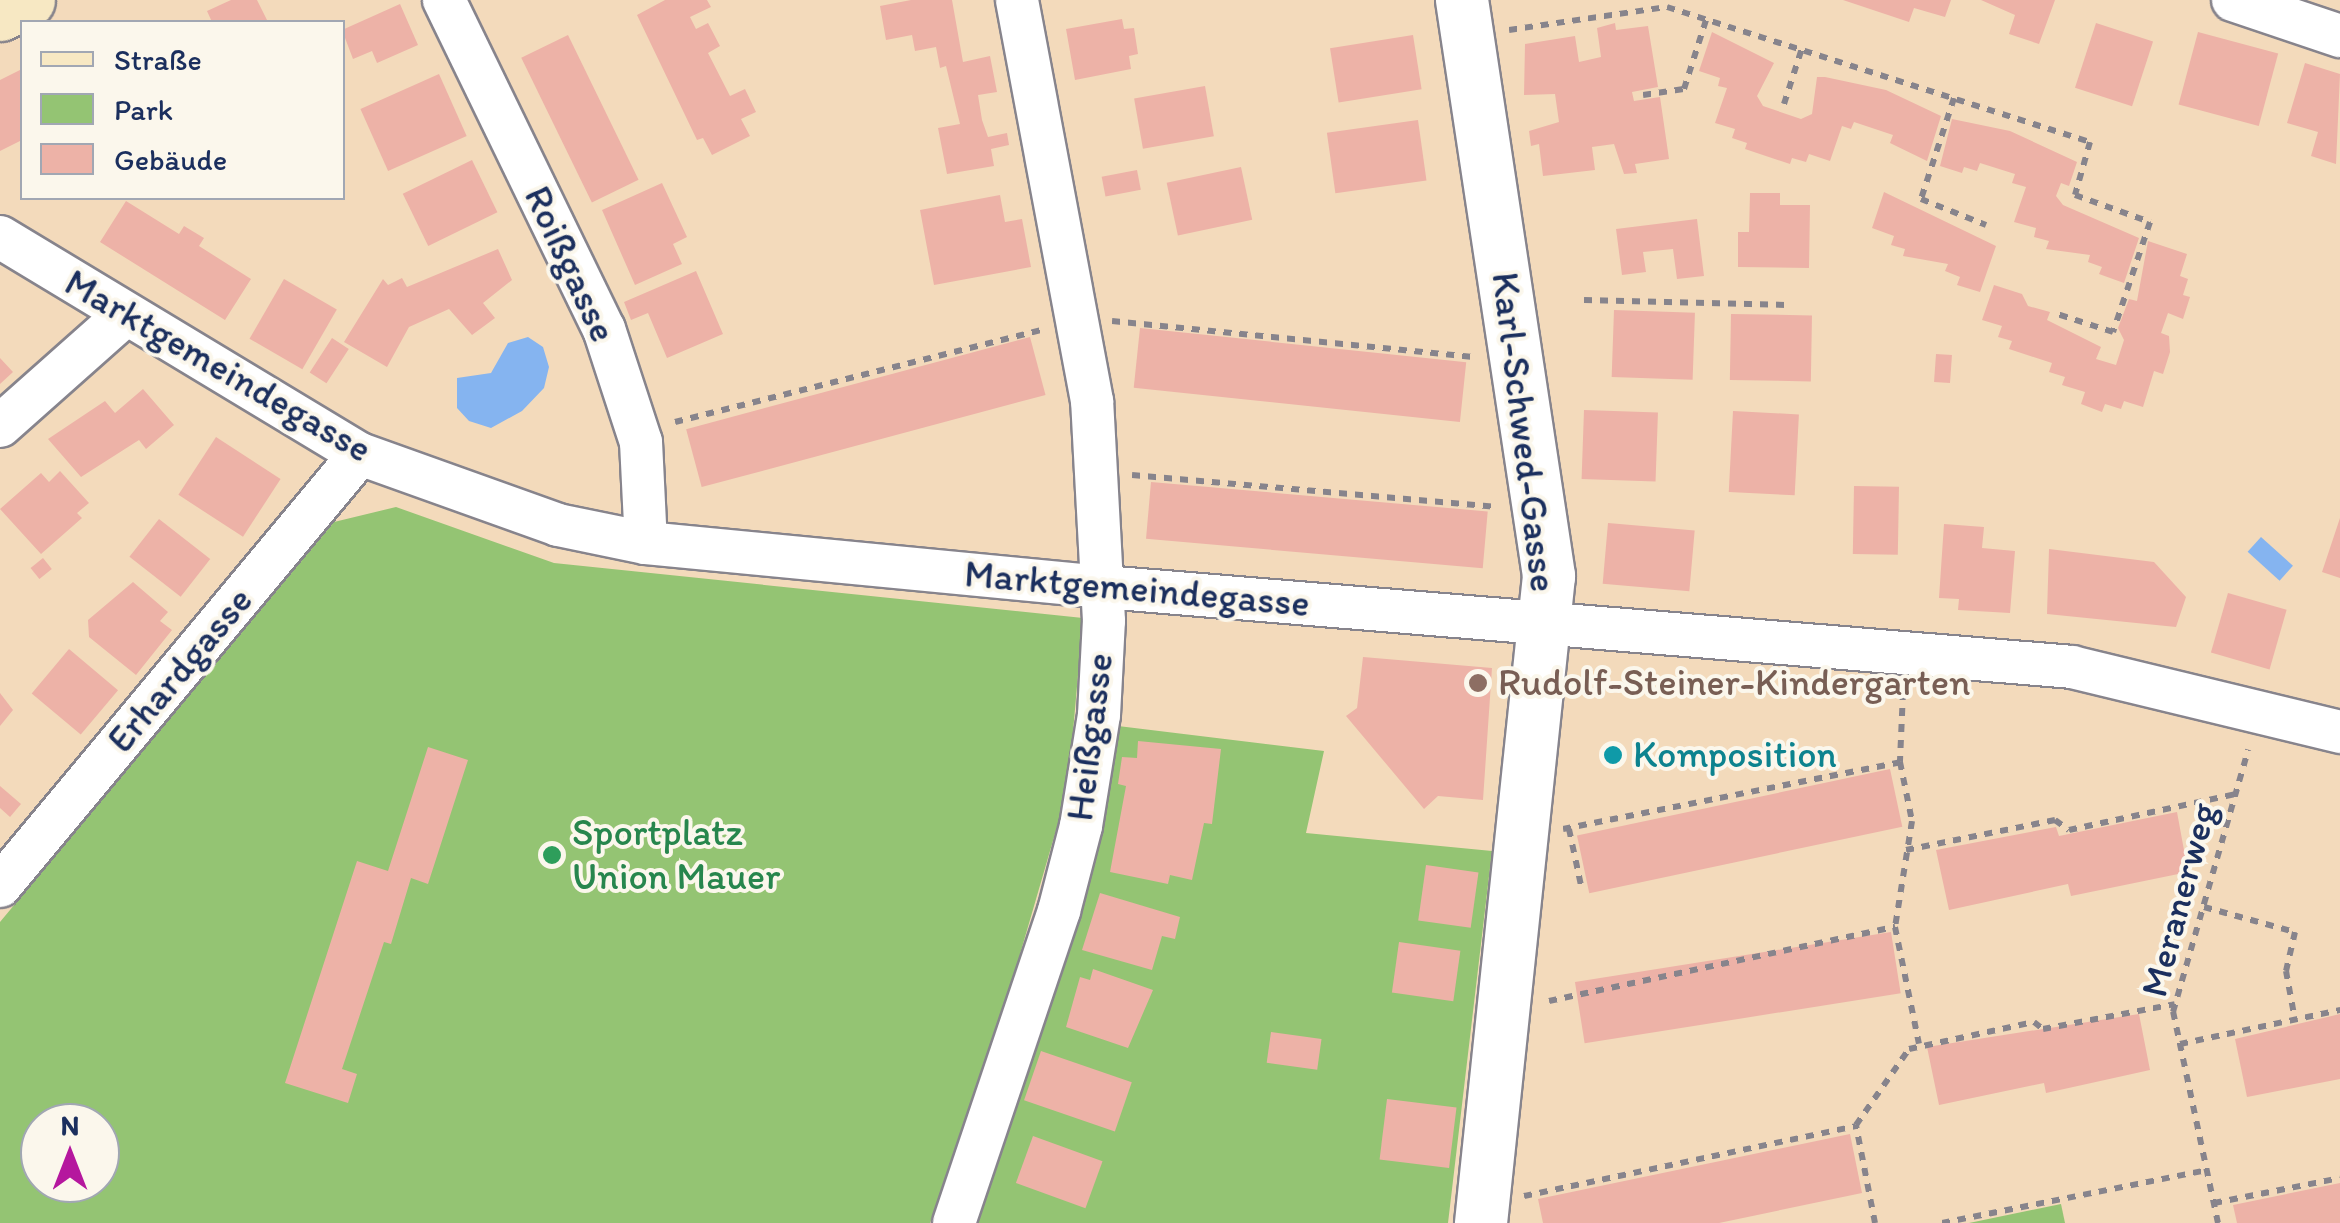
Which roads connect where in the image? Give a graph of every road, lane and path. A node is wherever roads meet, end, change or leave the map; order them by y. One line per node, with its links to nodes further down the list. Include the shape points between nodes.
1 (27, 0): 5 (main road)
2 (444, 0): 22 (street, Roißgasse, via 604,329)
3 (1017, 0): 19 (street, Heißgasse)
4 (2233, 0): 8 (street)
5 (0, 13)
6 (1707, 17): 7 (path, via 1667,7); 9 (path); 10 (path, via 1684,88)
7 (1465, 18): 20 (street, Karl-Schwed-Gasse)
8 (2340, 36)
9 (1802, 48): 11 (path); 12 (path)
10 (1643, 94)
11 (1954, 98): 13 (path, via 1921,200); 17 (path, via 2090,142 2075,195 2150,222 2113,332)
12 (1784, 104)
13 (1986, 225)
14 (0, 237): 18 (street, Marktgemeindegasse)
15 (1584, 300): 16 (path)
16 (1786, 305)
17 (2057, 314)
18 (124, 316): 21 (street); 23 (street, Marktgemeindegasse)
19 (1078, 320): 20 (path); 22 (path); 24 (street, Heißgasse)
20 (1519, 362): 25 (street, Karl-Schwed-Gasse)
21 (0, 426)
22 (638, 431): 26 (street, Roißgasse)
23 (360, 454): 26 (street, Marktgemeindegasse, via 558,526); 36 (street, Erhardgasse)
24 (1099, 472): 25 (path); 27 (street, Heißgasse)
25 (1539, 511): 28 (street, Karl-Schwed-Gasse, via 1549,576)
26 (646, 543): 27 (street, Marktgemeindegasse)
27 (1104, 586): 28 (street, Marktgemeindegasse); 51 (street, Heißgasse, via 1099,715 1081,826)
28 (1545, 624): 29 (street, Marktgemeindegasse); 34 (street, Karl-Schwed-Gasse)
29 (1904, 656): 30 (street, Marktgemeindegasse, via 2072,667); 32 (path)
30 (2259, 709): 31 (street, Marktgemeindegasse); 33 (path, Meranerweg)
31 (2340, 732)
32 (1900, 762): 34 (path); 35 (path, via 1912,821)
33 (2235, 794): 35 (path, via 2069,830 2055,820); 38 (path, Meranerweg)
34 (1545, 832): 37 (path); 42 (street, Karl-Schwed-Gasse)
35 (1906, 850): 39 (path)
36 (0, 886)
37 (1582, 890)
38 (2204, 907): 40 (path, Meranerweg); 43 (path, via 2295,932 2286,970)
39 (1894, 928): 42 (path); 44 (path)
40 (2175, 1004): 44 (path); 45 (path, Meranerweg)
41 (2340, 1010): 43 (path)
42 (1503, 1011): 50 (street, Karl-Schwed-Gasse)
43 (2296, 1020): 45 (path)
44 (1919, 1044): 46 (path)
45 (2180, 1044): 47 (path, Meranerweg)
46 (1856, 1126): 50 (path); 52 (path)
47 (2207, 1170): 49 (path, Meranerweg); 53 (path)
48 (2340, 1178): 49 (path)
49 (2214, 1203): 54 (path, Meranerweg)
50 (1482, 1214)
51 (954, 1223)
52 (1875, 1223)
53 (1942, 1223)
54 (2218, 1223)

